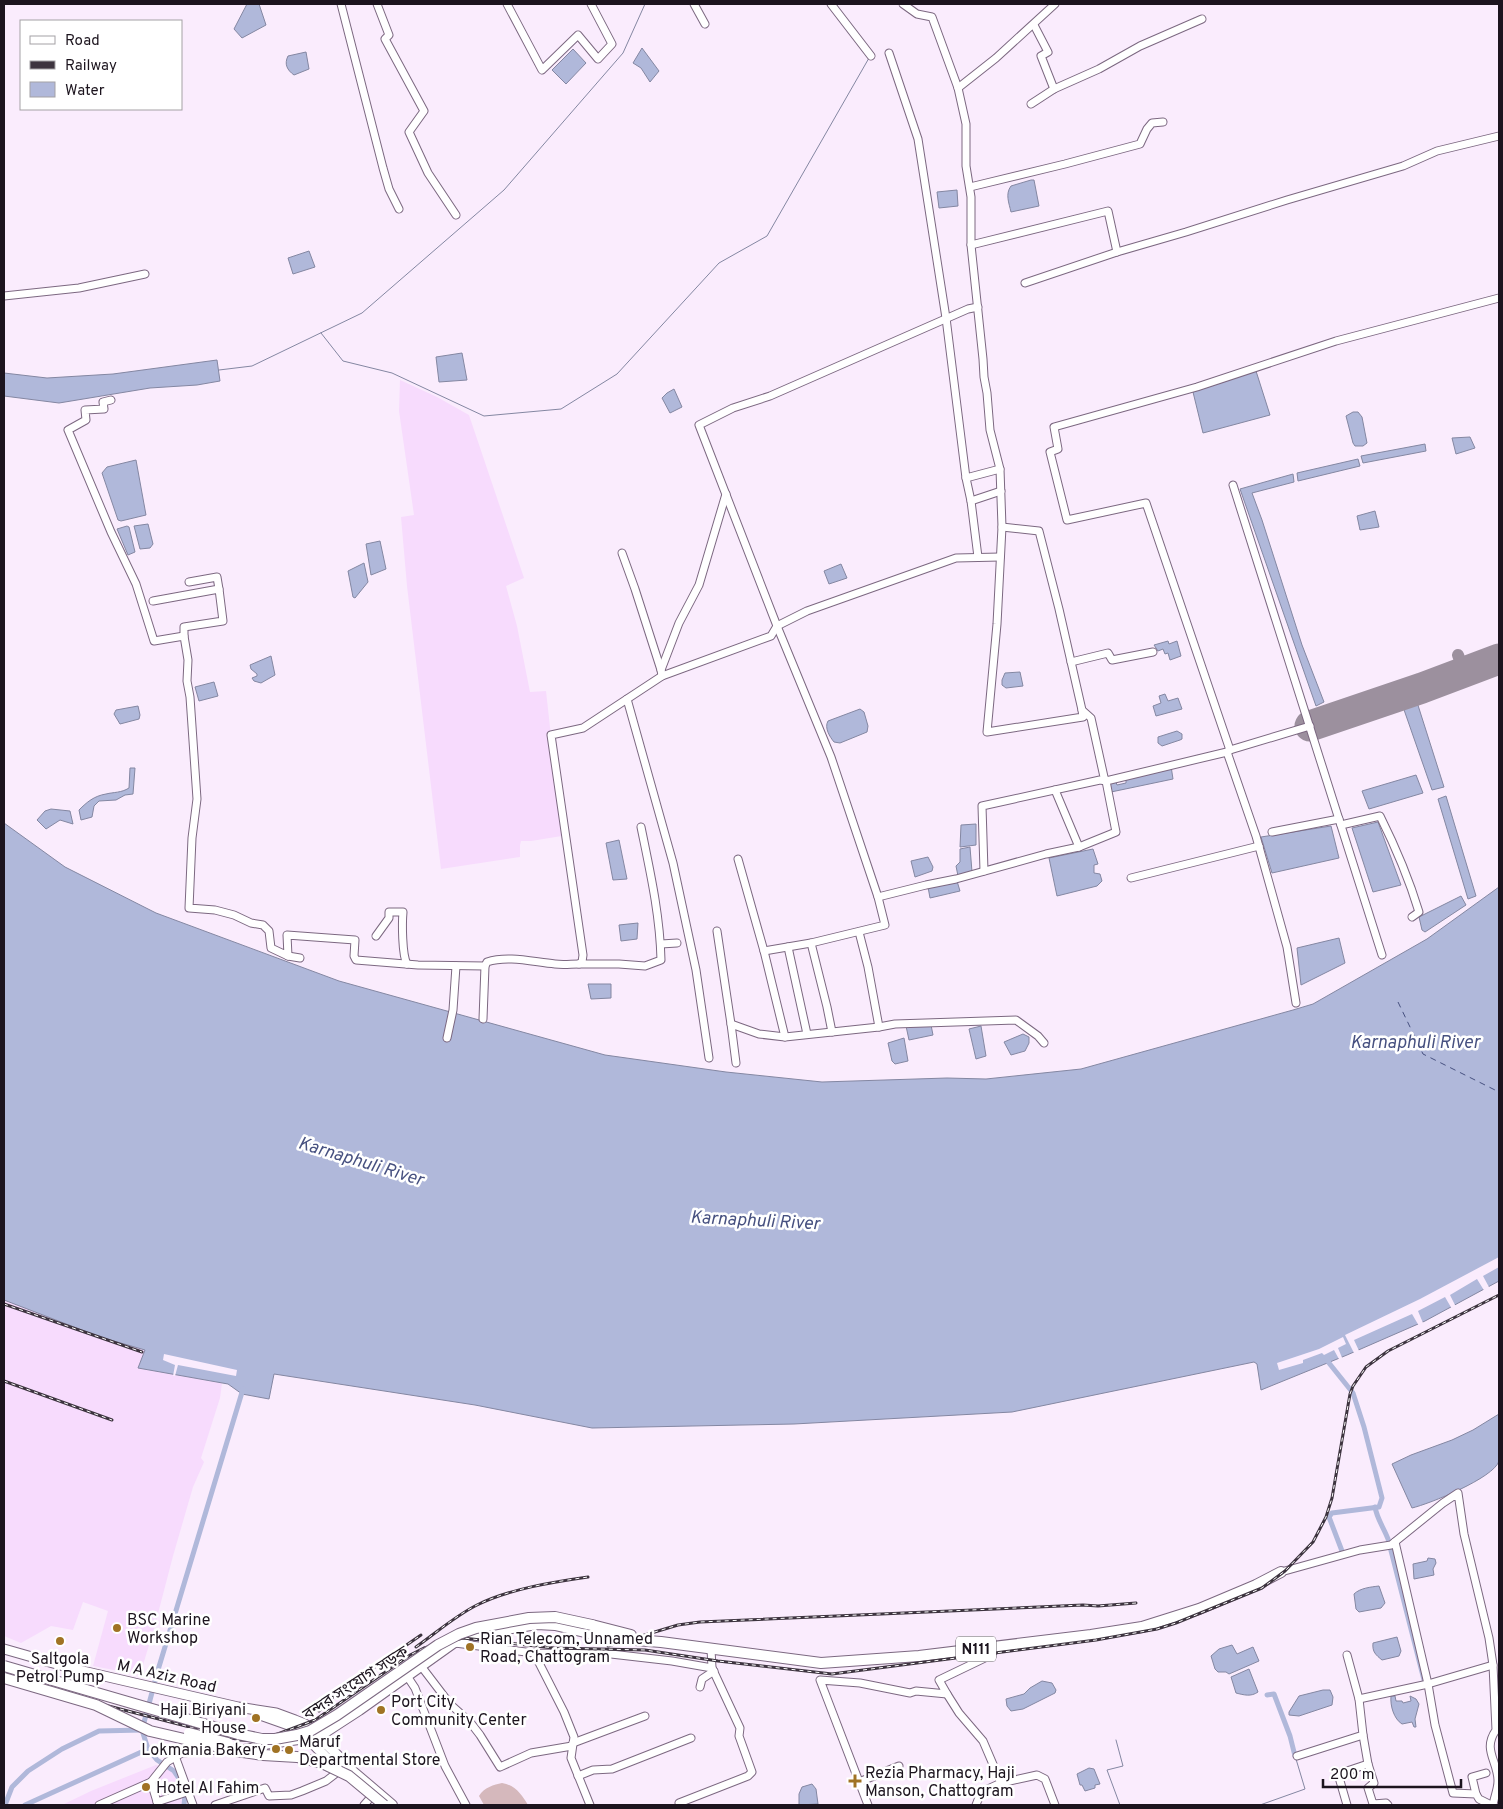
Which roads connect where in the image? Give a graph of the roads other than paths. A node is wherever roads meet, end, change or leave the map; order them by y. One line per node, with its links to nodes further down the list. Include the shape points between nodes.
1 (341, 4): 20 (street, via 385,175)
2 (377, 4): 21 (street, via 389,35 385,39 424,112 409,132 428,173)
3 (507, 4): 4 (street, via 542,70 578,34 598,59 612,44)
4 (591, 4)
5 (694, 4): 10 (street)
6 (831, 4): 13 (street)
7 (903, 4): 14 (street, via 917,14 932,17)
8 (1055, 4): 11 (street)
9 (1202, 19): 15 (street)
10 (704, 24)
11 (1034, 25): 14 (street); 15 (street, via 1048,52 1041,56)
12 (889, 53): 29 (street, via 918,139)
13 (871, 56)
14 (958, 88): 19 (street, via 966,124 966,166)
15 (1054, 89): 16 (street)
16 (1030, 104)
17 (1163, 122): 19 (street, via 1152,123 1140,144)
18 (1499, 136): 23 (street, via 1437,152 1404,166)
19 (970, 187): 22 (street)
20 (399, 209)
21 (456, 215)
22 (971, 245): 23 (street, via 1108,211); 28 (street)
23 (1118, 252): 25 (street)
24 (145, 274): 26 (street, via 80,288)
25 (1025, 283)
26 (4, 296)
27 (1499, 298): 52 (street, via 1336,341 1197,387 1054,427 1058,449 1050,452 1067,520 1146,503)
28 (978, 307): 29 (street); 31 (street, via 990,430)
29 (946, 318): 32 (street); 35 (street, via 699,425)
30 (111, 400): 45 (street, via 103,402 104,409 85,410 86,420 68,430 136,584 154,641)
31 (1000, 469): 32 (street); 34 (street)
32 (966, 478): 36 (street)
33 (1233, 485): 51 (street)
34 (1001, 491): 36 (street); 37 (street)
35 (726, 494): 44 (street); 48 (street, via 699,585 679,624)
36 (971, 501): 39 (street)
37 (1002, 527): 40 (street); 47 (street, via 1039,531)
38 (622, 553): 48 (street)
39 (978, 557): 40 (street); 44 (street, via 956,558 807,611)
40 (1000, 557): 50 (street, via 987,732 1083,717)
41 (189, 582): 42 (street, via 217,577)
42 (219, 589): 43 (street); 45 (street, via 223,621 184,627)
43 (153, 602)
44 (777, 626): 48 (street, via 771,636); 63 (street, via 831,757)
45 (184, 636): 74 (street, via 197,800 189,908 215,910 263,925 269,930 271,948)
46 (1153, 652): 47 (street, via 1112,660 1108,653)
47 (1071, 662): 50 (street)
48 (662, 673): 49 (street)
49 (626, 699): 77 (street, via 583,728 551,735 583,955); 89 (street, via 673,863 696,970)
50 (1082, 710): 53 (street, via 1091,718)
51 (1310, 726): 52 (street); 55 (street)
52 (1228, 751): 53 (street); 58 (street)
53 (1106, 781): 54 (street); 59 (street, via 1116,832)
54 (1055, 790): 59 (street); 61 (street, via 982,806)
55 (1340, 822): 57 (street); 64 (street, via 1380,816 1399,855 1419,912); 73 (street)
56 (641, 827): 70 (street, via 654,886)
57 (1272, 832)
58 (1259, 846): 62 (street); 80 (street, via 1287,947)
59 (1079, 847): 61 (street)
60 (738, 859): 72 (street)
61 (984, 871): 63 (street)
62 (1131, 878)
63 (878, 897): 66 (street, via 885,925)
64 (1412, 917)
65 (717, 931): 82 (street)
66 (859, 932): 69 (street); 83 (street)
67 (376, 936): 76 (street, via 389,918 389,912 402,912)
68 (677, 943): 70 (street)
69 (811, 943): 71 (street); 84 (street)
70 (661, 944): 77 (street, via 662,960 645,966)
71 (788, 947): 72 (street); 85 (street)
72 (764, 951): 86 (street)
73 (1382, 955)
74 (288, 956): 75 (street); 76 (street, via 287,935 326,937 355,940 356,960)
75 (300, 958)
76 (407, 964): 78 (street)
77 (579, 964): 79 (street, via 496,960 488,961)
78 (456, 966): 79 (street); 87 (street)
79 (485, 966): 81 (street)
80 (1296, 1003)
81 (484, 1019)
82 (730, 1024): 86 (street, via 759,1034); 90 (street)
83 (879, 1027): 84 (street); 88 (street, via 1016,1020)
84 (832, 1032): 85 (street)
85 (807, 1034): 86 (street)
86 (785, 1037)
87 (447, 1038)
88 (1044, 1043)
89 (709, 1058)
90 (736, 1063)
91 (1391, 1545): 92 (street, via 1360,1550); 100 (street, via 1458,1494); 107 (street)
92 (1281, 1572): 95 (highway, N111, via 1226,1598 1142,1627)
93 (661, 1642): 94 (highway, via 610,1638 537,1624 469,1634); 97 (highway, N111); 101 (highway, বন্দর সংযোগ সড়ক / N111, bridge, via 555,1617 529,1618 476,1628 438,1645 320,1726 275,1739 238,1734)
94 (453, 1643): 98 (street); 102 (highway)
95 (998, 1647): 97 (highway, N111, via 821,1663); 109 (street, via 989,1656 939,1680)
96 (4, 1649): 113 (main road, M A Aziz Road, via 74,1669 276,1714 305,1724)
97 (711, 1649): 103 (street)
98 (534, 1653): 103 (street, via 611,1654); 115 (street, via 564,1712 574,1737)
99 (1348, 1655): 110 (street)
100 (1493, 1665): 107 (street); 147 (street, via 1496,1730 1490,1746 1498,1781)
101 (4, 1666)
102 (422, 1666): 105 (highway); 115 (street, via 450,1704 470,1722 500,1767 531,1753)
103 (713, 1669): 108 (street, via 702,1679); 131 (street, via 740,1728 739,1736 752,1772)
104 (4, 1671): 121 (highway, bridge, via 100,1701 150,1724 233,1745 314,1754)
105 (407, 1676): 113 (highway); 140 (street, via 415,1688 445,1766)
106 (4, 1678): 137 (highway, bridge, via 96,1705 150,1731 236,1751 322,1763 349,1776)
107 (1428, 1684): 110 (street); 128 (street, via 1453,1792)
108 (700, 1686)
109 (947, 1694): 125 (street, via 910,1693 860,1683 820,1680); 126 (street, via 983,1741)
110 (1358, 1699): 112 (street)
111 (645, 1716): 115 (street)
112 (1363, 1734): 118 (street); 119 (street)
113 (314, 1737): 116 (highway); 117 (street); 139 (main road, M A Aziz Road)
114 (691, 1738): 123 (street, via 612,1769 594,1770)
115 (573, 1744): 123 (street, via 571,1758)
116 (318, 1748): 121 (main road)
117 (175, 1756): 124 (street); 127 (street)
118 (1297, 1756)
119 (1368, 1764): 145 (street, via 1338,1774); 146 (street, via 1374,1783 1368,1788 1372,1804 1386,1802)
120 (899, 1766): 125 (street)
121 (338, 1767): 129 (main road); 134 (street, via 326,1781 291,1795 269,1796 265,1788); 138 (highway, via 352,1771)
122 (1486, 1773): 128 (street, via 1472,1776)
123 (578, 1776): 141 (street)
124 (151, 1782): 130 (street); 132 (street)
125 (859, 1782): 142 (street)
126 (1001, 1783): 143 (street, via 982,1792); 144 (street, via 1037,1775 1045,1780)
127 (187, 1792): 130 (street); 133 (street)
128 (1476, 1794): 147 (street, via 1478,1799)
129 (371, 1797): 135 (street); 136 (main road)
130 (158, 1803)
131 (679, 1803)
132 (99, 1805)
133 (193, 1805)
134 (215, 1805)
135 (364, 1805)
136 (380, 1805)
137 (384, 1805)
138 (392, 1805)
139 (396, 1805)
140 (466, 1805)
141 (590, 1805)
142 (868, 1805)
143 (976, 1805)
144 (1055, 1805)
145 (1346, 1805)
146 (1388, 1805)
147 (1489, 1805)

